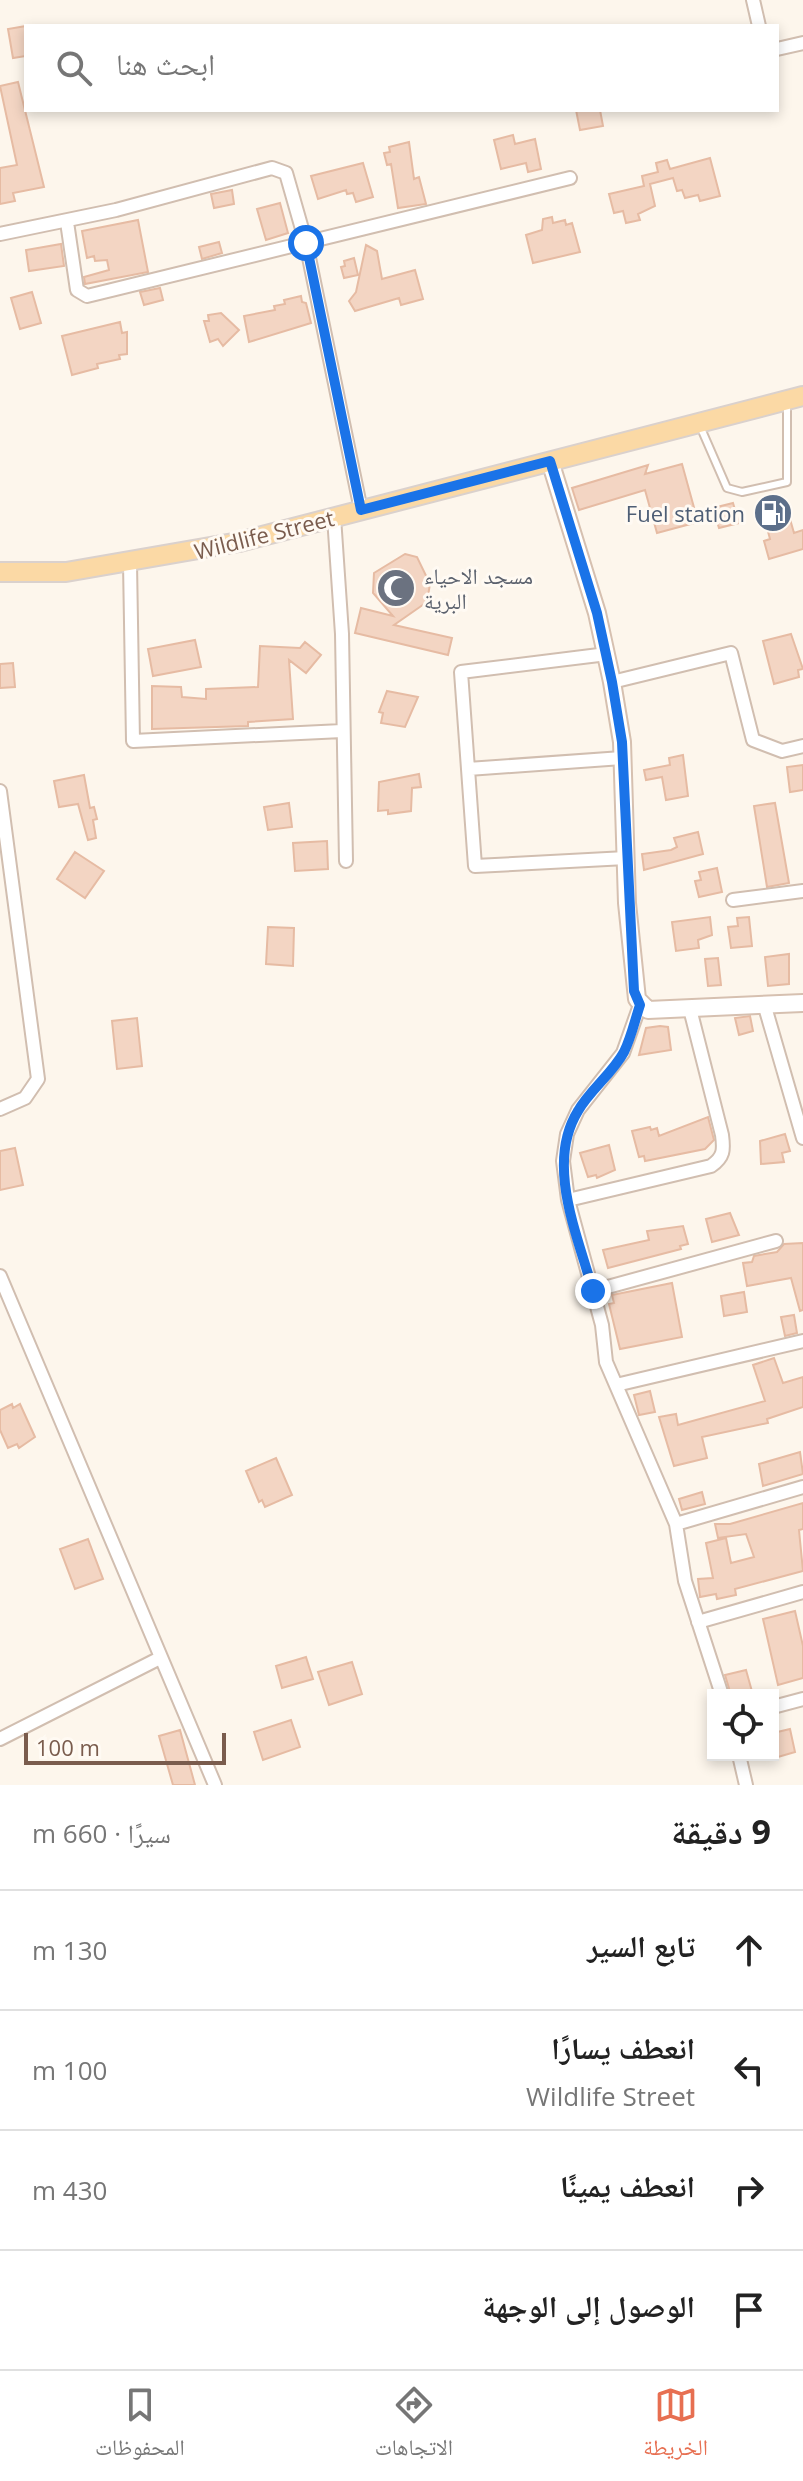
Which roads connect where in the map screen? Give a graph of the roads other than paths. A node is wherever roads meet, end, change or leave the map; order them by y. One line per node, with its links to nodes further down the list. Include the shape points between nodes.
1 (753, 0): 2 (street)
2 (759, 24)
3 (803, 43): 4 (street)
4 (779, 49)
5 (570, 178): 8 (street)
6 (67, 222): 7 (street); 8 (street, via 280,169 286,173); 8 (street, via 77,290 87,296)
7 (0, 234)
8 (306, 243): 12 (street)
9 (795, 398): 10 (main road, Wildlife Street); 10 (lane, via 787,482 742,492 727,488)
10 (699, 423): 11 (main road, Wildlife Street)
11 (550, 461): 12 (main road, Wildlife Street); 16 (main road)
12 (361, 510): 13 (main road, Wildlife Street)
13 (334, 517): 14 (main road, Wildlife Street); 18 (street)
14 (130, 563): 15 (main road, Wildlife Street, via 66,572); 18 (street, via 133,741)
15 (0, 572)
16 (607, 654): 17 (main road); 21 (street, via 461,672)
17 (612, 682): 19 (street, via 731,653 753,740 782,751); 20 (main road)
18 (342, 731): 24 (street)
19 (803, 746)
20 (622, 758): 21 (street); 23 (main road)
21 (468, 769): 23 (street, via 475,866)
22 (0, 791): 31 (street, via 38,1079 25,1098)
23 (626, 858): 28 (main road, via 634,991)
24 (346, 861)
25 (803, 891): 26 (street)
26 (733, 900)
27 (803, 1003): 29 (main road)
28 (640, 1005): 30 (main road, via 648,1010); 33 (street, via 623,1053 578,1110 567,1134 563,1161)
29 (765, 1007): 30 (main road); 32 (street)
30 (690, 1009): 33 (street, via 722,1135 719,1160)
31 (0, 1109)
32 (803, 1138)
33 (568, 1200): 36 (street)
34 (776, 1241): 36 (street)
35 (0, 1276): 43 (street)
36 (593, 1291): 38 (street, via 606,1362)
37 (803, 1341): 38 (street)
38 (616, 1385): 40 (street)
39 (803, 1487): 40 (street)
40 (676, 1524): 42 (street)
41 (803, 1592): 42 (street)
42 (698, 1622): 44 (street)
43 (160, 1658): 47 (street); 49 (street)
44 (720, 1689)
45 (803, 1699): 46 (street)
46 (779, 1705)
47 (0, 1739)
48 (740, 1761): 50 (street)
49 (215, 1785)
50 (746, 1785)

